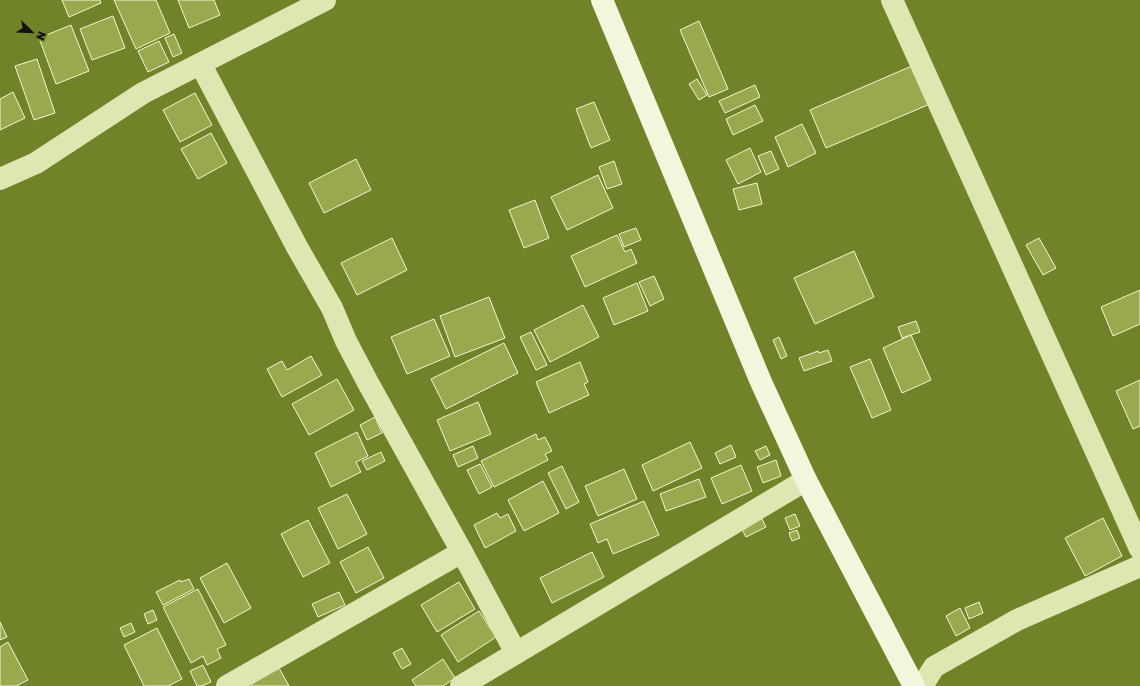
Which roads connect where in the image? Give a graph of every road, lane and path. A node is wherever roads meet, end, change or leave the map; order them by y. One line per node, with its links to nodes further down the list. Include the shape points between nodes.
1 (326, 0): 4 (street)
2 (602, 0): 6 (main road, via 761,382)
3 (892, 0): 7 (street)
4 (201, 65): 5 (street, via 144,93 36,163); 8 (street, via 332,308 346,341)
5 (0, 179)
6 (806, 480): 10 (street); 13 (main road)
7 (1140, 549)
8 (462, 552): 10 (street); 11 (street)
9 (1140, 566): 14 (street, via 1017,620 934,667)
10 (516, 653): 12 (street)
11 (227, 686)
12 (461, 686)
13 (914, 686)
14 (922, 686)

